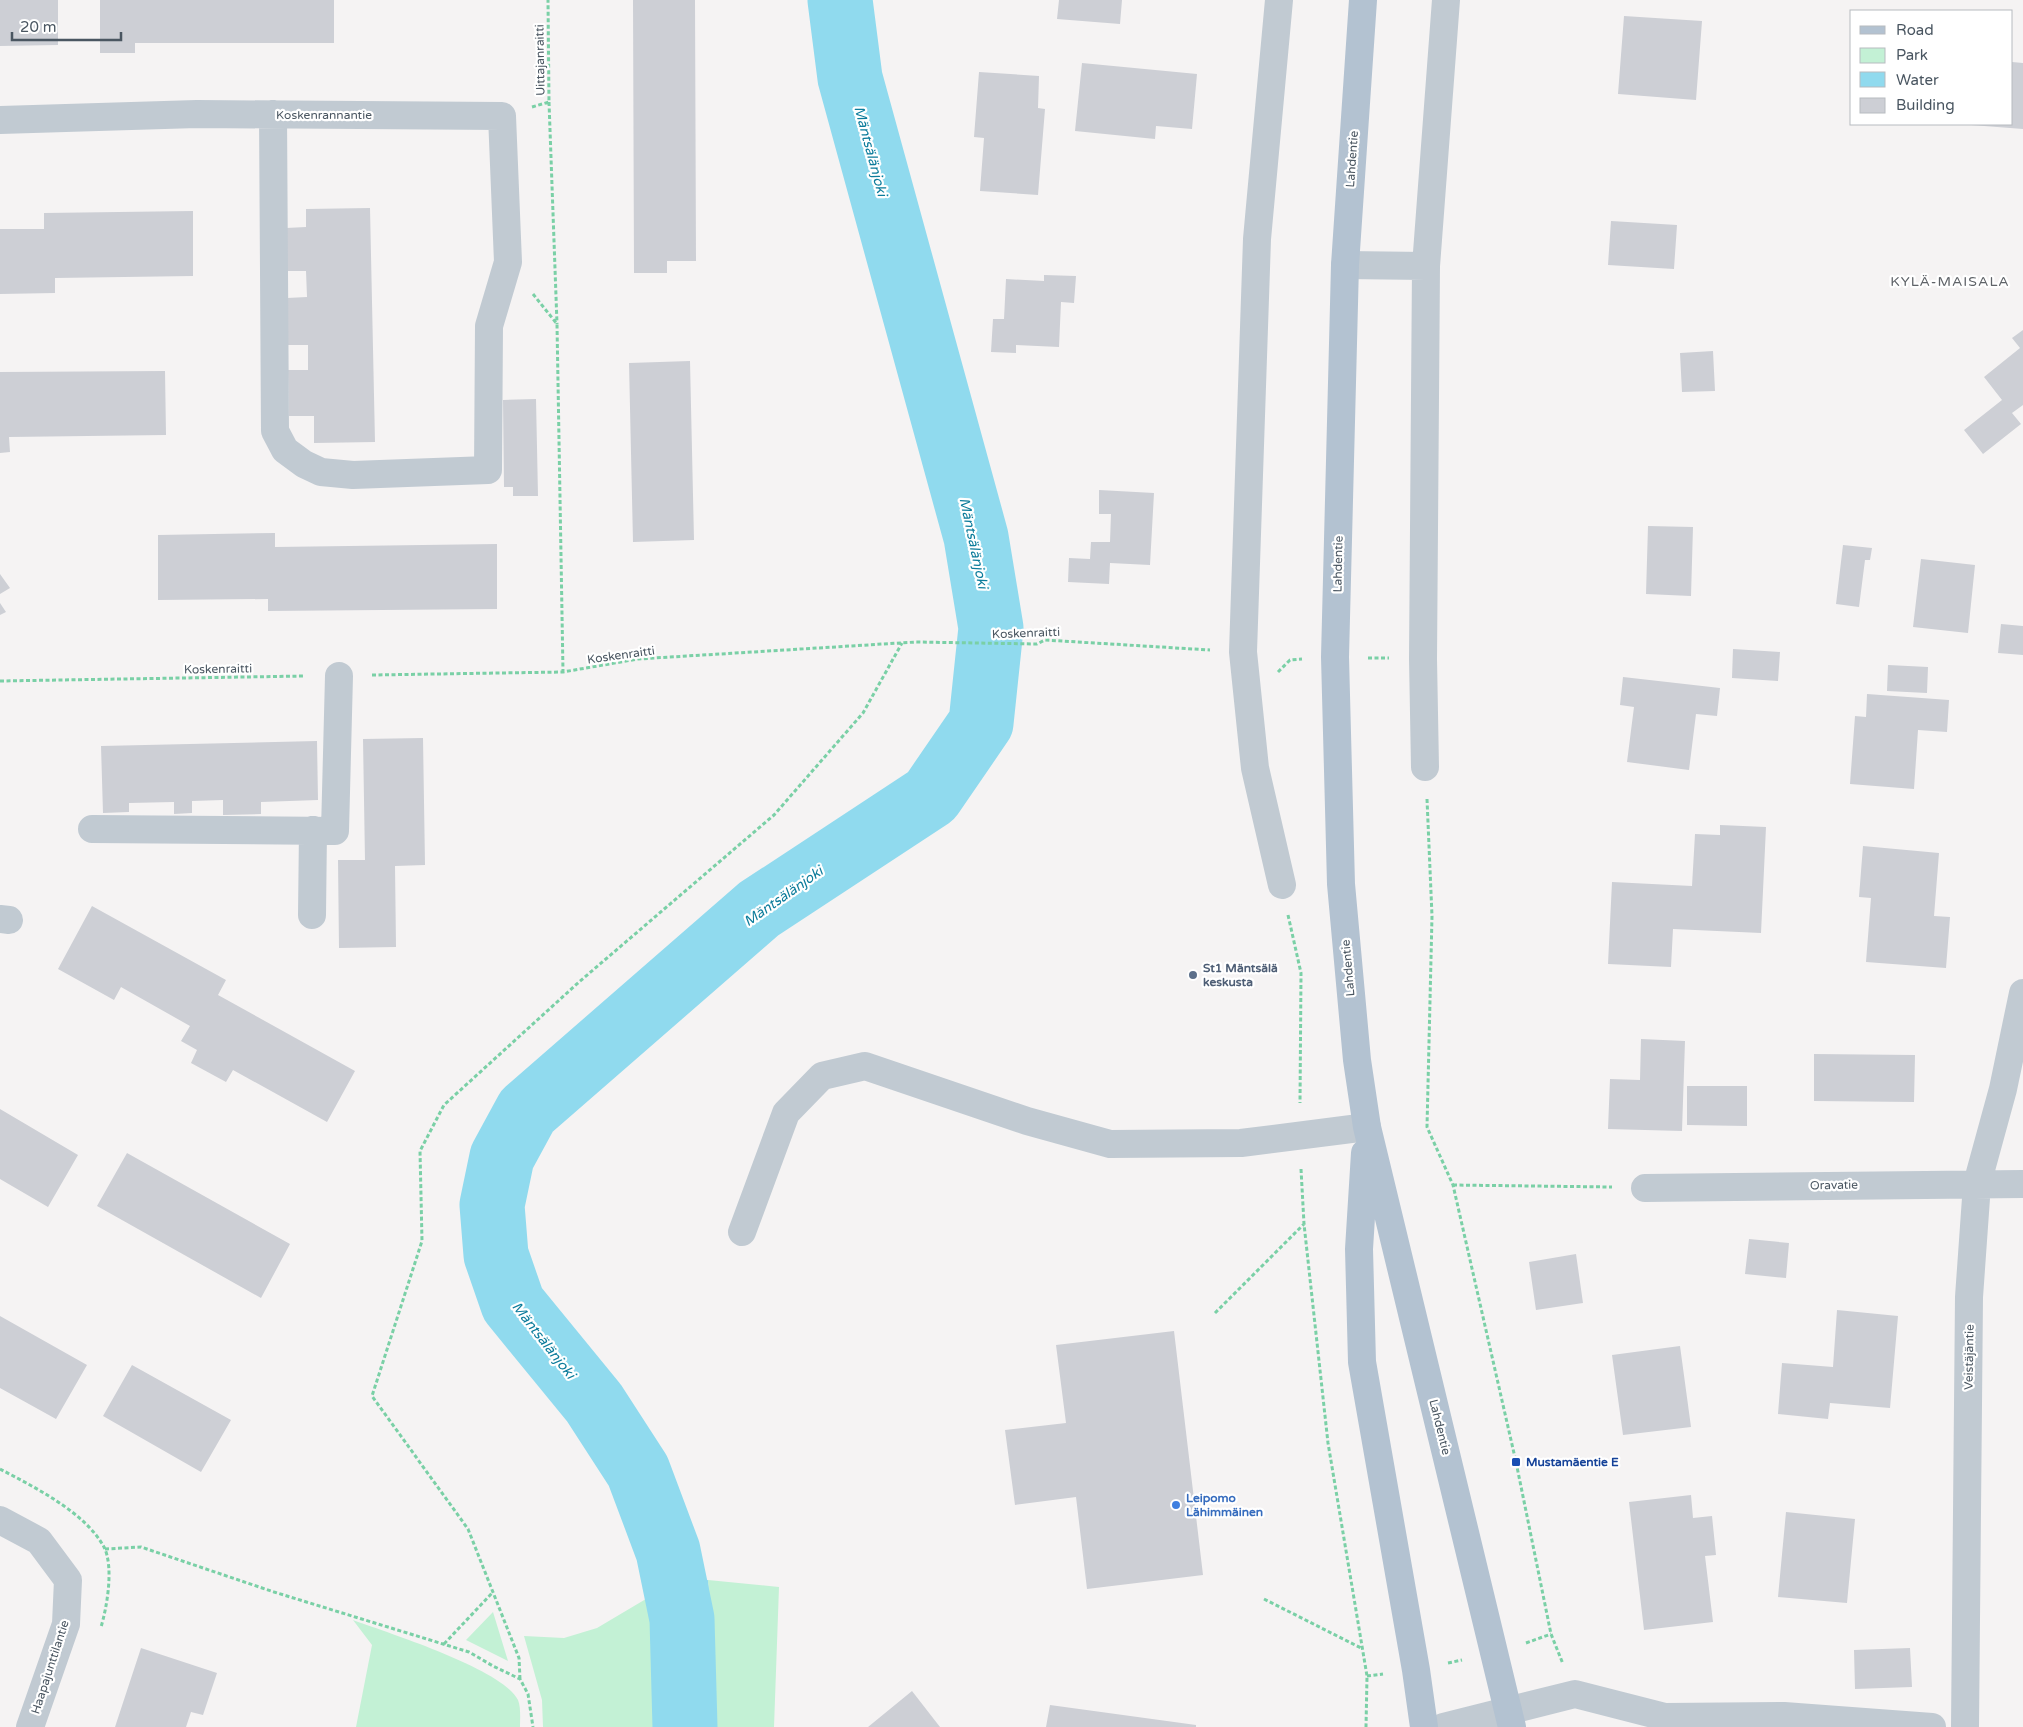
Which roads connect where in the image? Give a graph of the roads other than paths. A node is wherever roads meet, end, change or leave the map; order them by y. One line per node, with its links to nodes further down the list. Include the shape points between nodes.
1 (1279, 0): 12 (street, via 1258,239 1243,652 1255,768)
2 (1363, 0): 6 (main road, Lahdentie)
3 (1446, 0): 7 (street)
4 (273, 114): 4 (street, Koskenrannantie, via 275,431 285,450 321,472 352,475 488,470 490,326 508,262 502,116); 5 (street, Koskenrannantie)
5 (0, 120)
6 (1345, 265): 7 (street); 15 (main road, Lahdentie, via 1335,657 1341,884 1356,1060)
7 (1426, 266): 9 (street)
8 (339, 676): 11 (street, via 335,830)
9 (1425, 767)
10 (92, 829): 11 (street)
11 (313, 830): 13 (street)
12 (1282, 885)
13 (312, 915)
14 (2023, 993): 16 (street, Veistäjäntie, via 2003,1089)
15 (1367, 1127): 19 (street, via 1241,1143 1110,1144 1027,1121 865,1066 822,1076 786,1113); 22 (main road, Lahdentie); 24 (main road, Lahdentie, via 1359,1249 1362,1362)
16 (1977, 1184): 17 (street, Oravatie); 18 (street, Oravatie); 28 (street, Veistäjäntie, via 1969,1297)
17 (2023, 1184)
18 (1645, 1188)
19 (742, 1232)
20 (0, 1520): 23 (street, Haapajunttilantie, via 39,1541 68,1580 66,1624)
21 (1665, 1717): 22 (street, via 1575,1694); 26 (street); 27 (street, via 1784,1716)
22 (1510, 1719): 25 (street)
23 (30, 1727)
24 (1424, 1727)
25 (1443, 1727)
26 (1633, 1727)
27 (1932, 1727)
28 (1965, 1727)

